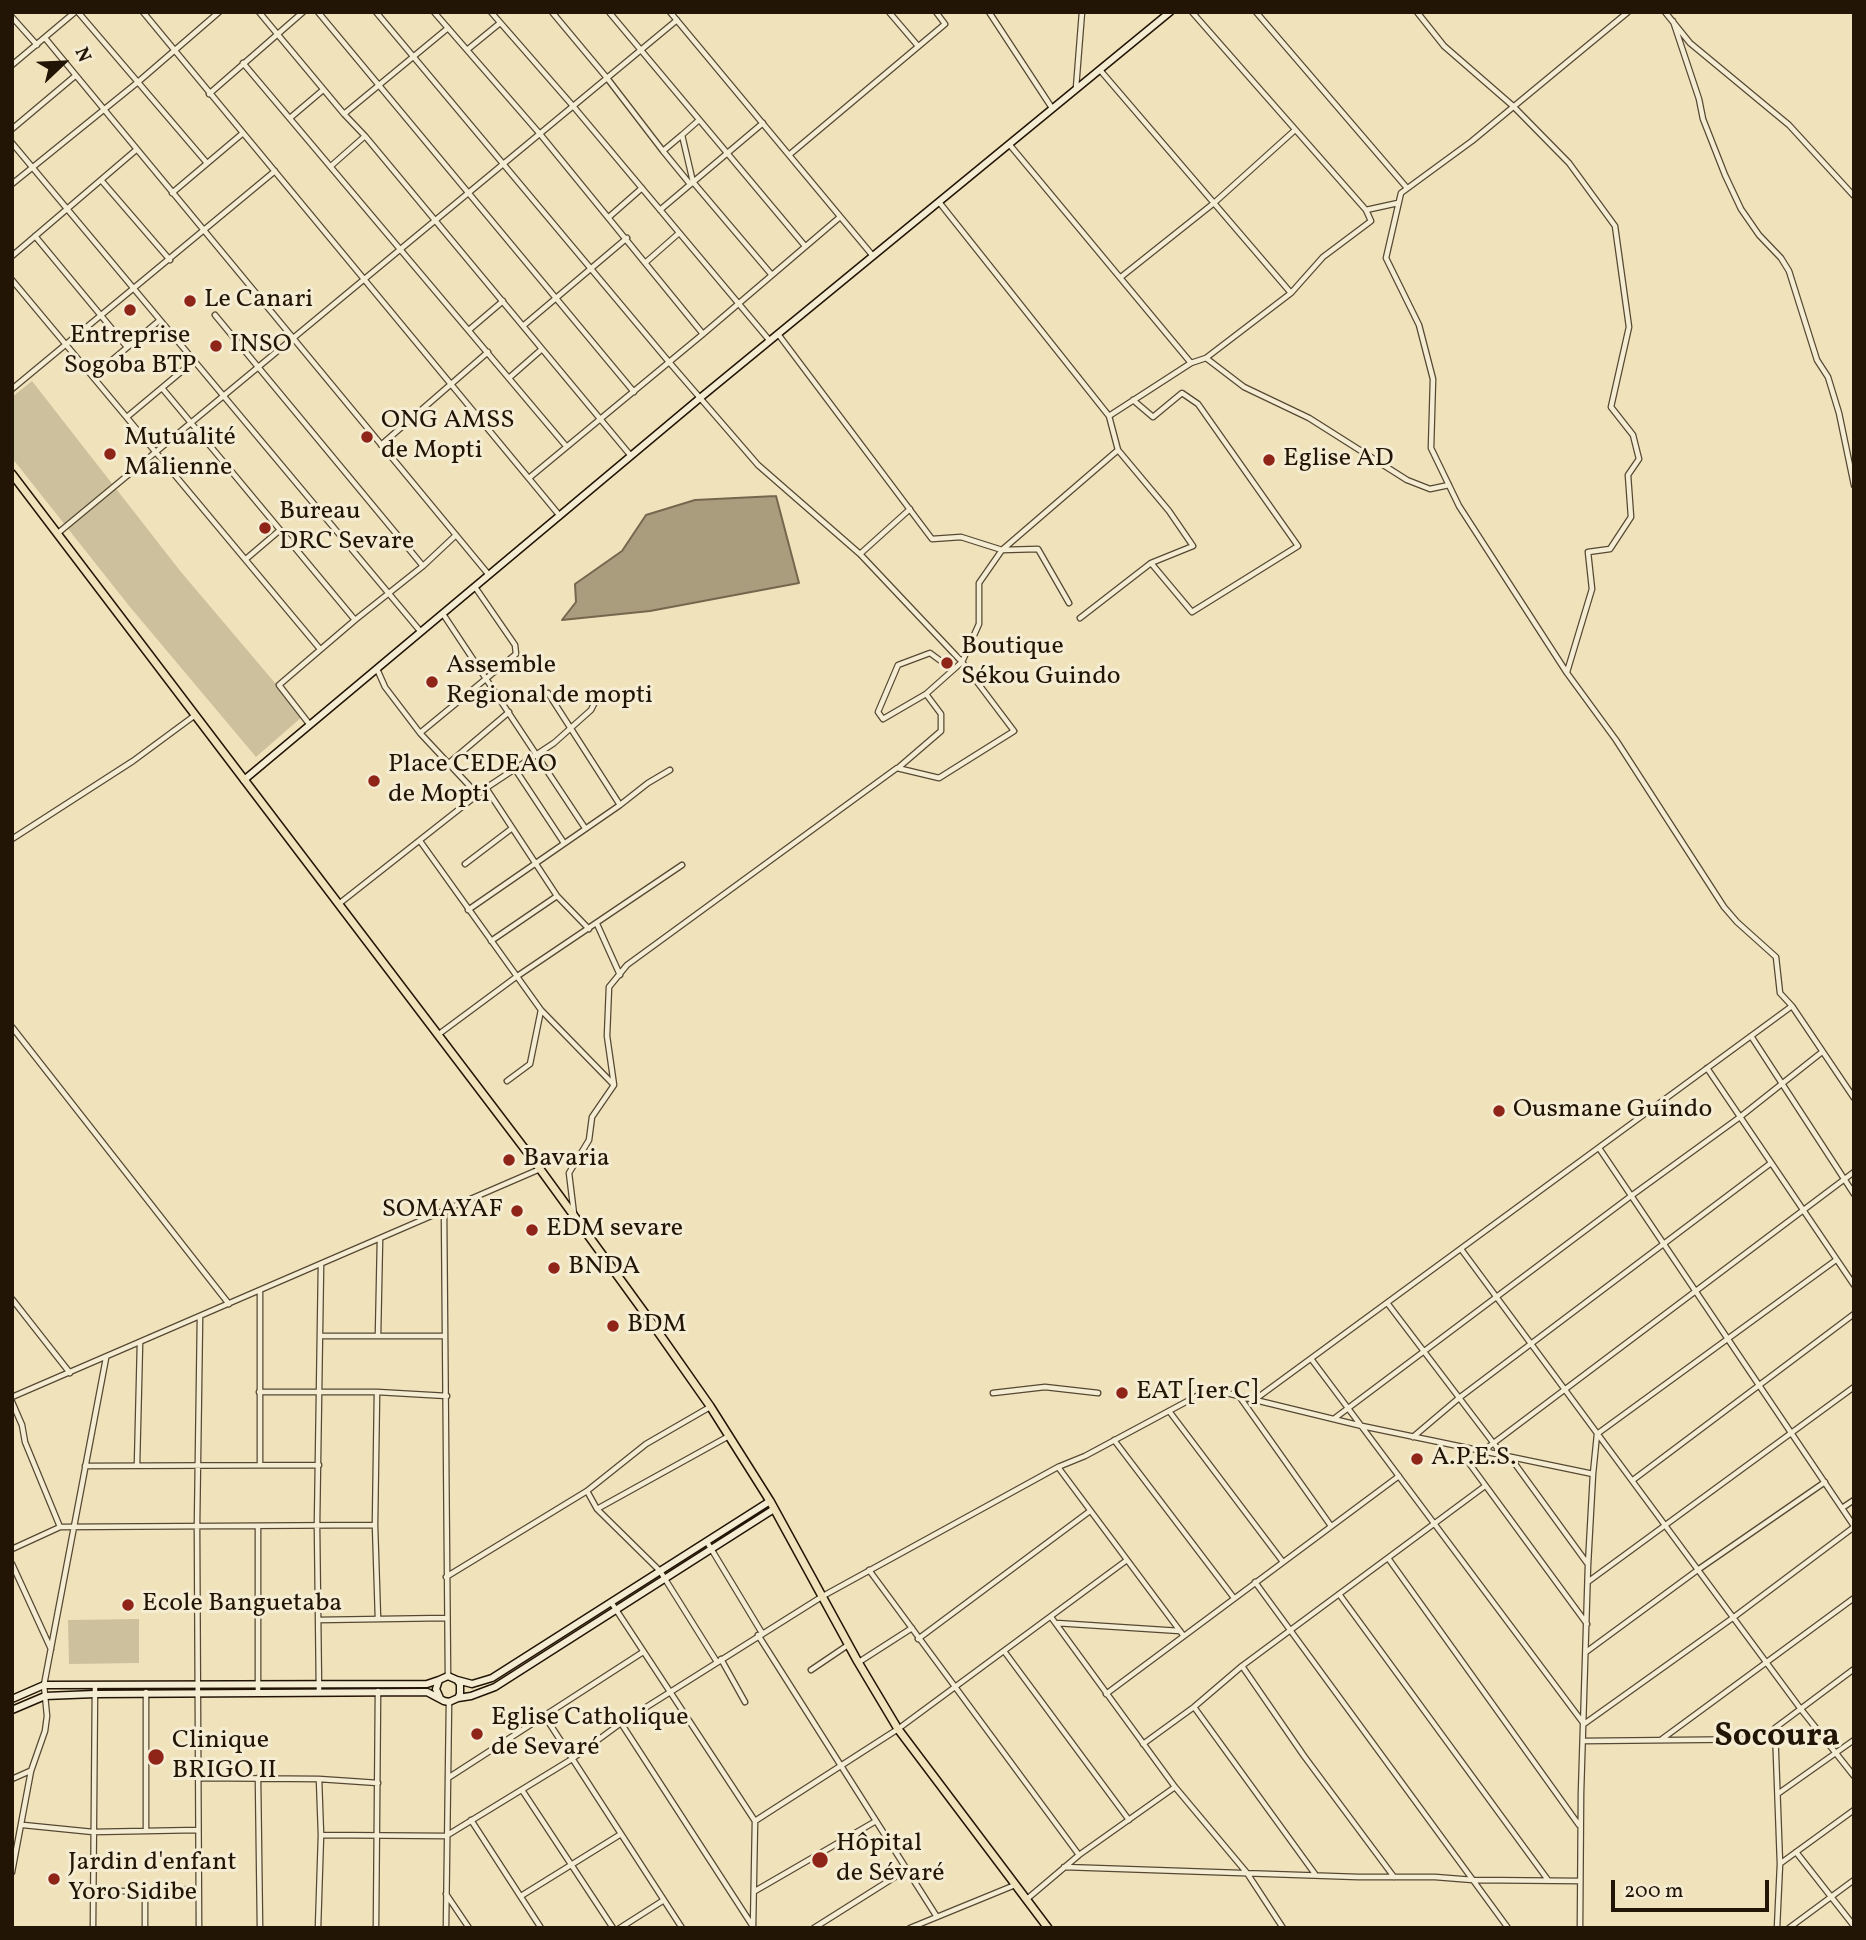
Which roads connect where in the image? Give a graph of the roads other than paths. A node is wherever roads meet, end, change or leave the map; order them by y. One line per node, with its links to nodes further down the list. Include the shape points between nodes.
1 (76, 12): 23 (street); 42 (street)
2 (143, 12): 33 (street)
3 (219, 12): 33 (street)
4 (259, 12): 29 (street)
5 (303, 12): 29 (street)
6 (318, 12): 43 (street)
7 (376, 12): 36 (street)
8 (434, 12): 28 (street)
9 (491, 12): 27 (street)
10 (552, 12): 41 (street)
11 (610, 12): 35 (street)
12 (670, 12): 25 (street)
13 (889, 12): 32 (street)
14 (936, 12): 32 (street, via 945,24)
15 (989, 12): 49 (street)
16 (1082, 12): 44 (street)
17 (1170, 12): 39 (street)
18 (1192, 12): 56 (street)
19 (1256, 12): 76 (street)
20 (1417, 12): 48 (street, via 1444,46)
21 (1628, 12): 48 (street)
22 (1665, 12): 26 (street)
23 (68, 15): 30 (street)
24 (12, 16): 31 (street)
25 (677, 20): 35 (street); 54 (street)
26 (1673, 21): 79 (street, via 1690,43 1789,125); 148 (street, via 1725,175 1759,235 1790,271 1810,340 1839,413)
27 (500, 23): 34 (street); 47 (street)
28 (448, 28): 34 (street); 36 (street)
29 (276, 34): 37 (street); 45 (street)
30 (45, 38): 31 (street); 40 (street)
31 (37, 44): 38 (street)
32 (918, 47): 66 (street)
33 (174, 50): 42 (street); 46 (street)
34 (467, 50): 58 (street)
35 (641, 50): 41 (street); 53 (street)
36 (413, 59): 43 (street); 68 (street)
37 (243, 63): 46 (street); 52 (street)
38 (12, 65)
39 (1100, 69): 44 (street); 82 (street)
40 (75, 76): 50 (street); 55 (street)
41 (607, 78): 47 (street); 64 (street)
42 (138, 82): 50 (street); 67 (street)
43 (379, 87): 51 (street); 78 (street)
44 (1076, 88): 49 (street)
45 (323, 90): 51 (street); 52 (street)
46 (209, 94): 57 (street)
47 (573, 106): 58 (street); 75 (street)
48 (1513, 106): 76 (street); 171 (street, via 1569,163 1615,226 1629,327 1611,407 1633,435 1639,459 1628,475 1631,517 1610,549 1588,552 1592,589)
49 (1052, 108): 62 (street)
50 (103, 109): 63 (street); 70 (street)
51 (344, 114): 60 (street)
52 (290, 118): 69 (street)
53 (699, 120): 59 (street); 65 (street)
54 (763, 124): 65 (street); 66 (street)
55 (12, 129)
56 (1295, 130): 82 (street); 85 (street)
57 (243, 133): 67 (street); 71 (street)
58 (540, 134): 68 (street); 87 (street)
59 (682, 135): 64 (street); 73 (street)
60 (365, 136): 69 (street); 88 (street)
61 (12, 143): 70 (street)
62 (1009, 144): 80 (street); 101 (street)
63 (136, 150): 72 (street); 77 (street)
64 (663, 150): 73 (street)
65 (727, 153): 73 (street); 93 (street)
66 (789, 155): 86 (street)
67 (207, 163): 77 (street)
68 (504, 163): 78 (street); 99 (street)
69 (331, 166): 94 (street)
70 (32, 168): 74 (street); 83 (street)
71 (275, 171): 89 (street); 102 (street)
72 (101, 180): 83 (street); 97 (street)
73 (692, 183): 84 (street); 100 (street)
74 (12, 184)
75 (642, 188): 84 (street); 87 (street)
76 (1407, 188): 81 (street)
77 (172, 193): 89 (street)
78 (468, 193): 88 (street); 106 (street)
79 (1854, 196)
80 (939, 202): 96 (street); 136 (street)
81 (1399, 202): 85 (street); 147 (street, via 1385,258 1419,326 1433,379 1431,448)
82 (1214, 203): 101 (street); 105 (street)
83 (66, 210): 91 (street); 104 (street)
84 (660, 210): 90 (street)
85 (1366, 211): 105 (street, via 1371,221 1323,257)
86 (840, 216): 93 (street); 96 (street)
87 (609, 217): 92 (street)
88 (436, 220): 94 (street); 107 (street)
89 (204, 232): 97 (street); 116 (street)
90 (679, 233): 98 (street); 108 (street)
91 (35, 236): 95 (street); 109 (street)
92 (626, 238): 98 (street); 99 (street)
93 (805, 246): 100 (street)
94 (400, 249): 102 (street); 113 (street)
95 (12, 256)
96 (873, 257): 115 (street)
97 (170, 260): 104 (street)
98 (645, 263): 114 (street)
99 (592, 268): 106 (street); 124 (street)
100 (771, 274): 108 (street)
101 (1121, 277): 125 (street)
102 (364, 279): 116 (street); 129 (street)
103 (12, 280): 118 (street)
104 (134, 289): 109 (street); 111 (street)
105 (1291, 293): 122 (street)
106 (556, 298): 112 (street); 132 (street)
107 (503, 301): 112 (street); 113 (street)
108 (737, 302): 114 (street); 117 (street)
109 (101, 316): 118 (street); 119 (street)
110 (215, 316): 126 (street)
111 (160, 320): 119 (street); 123 (street)
112 (523, 326): 120 (street)
113 (469, 330): 121 (street)
114 (703, 334): 124 (street)
115 (778, 334): 117 (street); 149 (street)
116 (293, 338): 126 (street); 140 (street)
117 (769, 341): 134 (street)
118 (66, 344): 127 (street); 131 (street)
119 (127, 347): 127 (street)
120 (542, 349): 128 (street); 138 (street)
121 (488, 352): 128 (street); 129 (street)
122 (1206, 358): 125 (street); 147 (street, via 1244,387 1308,418 1407,480 1430,489)
123 (194, 361): 130 (street); 133 (street)
124 (669, 362): 132 (street); 134 (street)
125 (1191, 363): 135 (street)
126 (258, 368): 133 (street); 158 (street)
127 (93, 376): 137 (street)
128 (509, 378): 141 (street)
129 (451, 384): 140 (street); 146 (street)
130 (162, 388): 137 (street); 139 (street)
131 (12, 389)
132 (634, 391): 138 (street)
133 (224, 396): 139 (street); 161 (street)
134 (700, 398): 144 (street); 155 (street, via 758,465)
135 (1133, 400): 136 (street); 157 (street, via 1153,417 1182,393 1198,404 1298,546 1192,612)
136 (1109, 416): 142 (street)
137 (127, 417): 143 (street)
138 (600, 418): 141 (street); 144 (street)
139 (191, 423): 143 (street); 151 (street)
140 (381, 445): 153 (street)
141 (566, 446): 146 (street)
142 (1118, 450): 154 (street); 157 (street, via 1193,546)
143 (156, 451): 152 (street); 156 (street)
144 (631, 456): 150 (street)
145 (12, 474): 152 (main road)
146 (529, 478): 150 (street)
147 (1449, 485): 171 (street)
148 (1854, 485)
149 (910, 509): 154 (street, via 932,539 961,537); 155 (street)
150 (560, 516): 159 (street)
151 (280, 530): 156 (street); 165 (street)
152 (57, 534): 177 (main road)
153 (456, 535): 158 (street); 159 (street)
154 (1002, 550): 162 (street, via 1038,549); 168 (street, via 979,583 978,624)
155 (860, 554): 168 (street)
156 (246, 559): 167 (street)
157 (1152, 563): 164 (street)
158 (423, 566): 161 (street)
159 (489, 575): 160 (street)
160 (475, 587): 163 (street); 172 (street, via 516,649 514,657)
161 (387, 594): 165 (street); 166 (street)
162 (1069, 603)
163 (443, 614): 166 (street); 172 (street)
164 (1080, 618)
165 (355, 620): 167 (street)
166 (421, 632): 169 (street)
167 (320, 649): 178 (street, via 279,685)
168 (962, 662): 170 (street); 183 (street, via 1014,731 939,778)
169 (377, 669): 178 (street); 180 (street)
170 (953, 670): 175 (street); 175 (street, via 930,653 898,665 878,712 883,719)
171 (1567, 673): 206 (street, via 1724,907 1776,957 1780,993)
172 (487, 678): 176 (street); 180 (street)
173 (548, 693): 179 (street)
174 (599, 694): 179 (street, via 591,710)
175 (926, 694): 183 (street, via 941,714 941,732)
176 (509, 712): 181 (street); 182 (street)
177 (194, 716): 186 (main road); 192 (street)
178 (310, 725): 186 (street)
179 (570, 728): 181 (street); 189 (street)
180 (420, 733): 182 (street)
181 (537, 754): 184 (street); 190 (street)
182 (449, 764): 188 (street)
183 (897, 768): 204 (street, via 627,965)
184 (515, 769): 187 (street); 194 (street)
185 (670, 770): 189 (street)
186 (244, 780): 199 (main road)
187 (486, 788): 188 (street); 191 (street)
188 (478, 795): 193 (street)
189 (620, 805): 190 (street)
190 (585, 828): 194 (street)
191 (511, 830): 195 (street); 196 (street)
192 (12, 839)
193 (420, 841): 199 (street); 200 (street)
194 (564, 842): 195 (street)
195 (535, 862): 198 (street); 200 (street)
196 (465, 864)
197 (682, 865): 201 (street)
198 (557, 896): 202 (street); 203 (street)
199 (340, 903): 209 (main road)
200 (468, 910): 203 (street)
201 (597, 924): 202 (street); 204 (street)
202 (589, 929): 205 (street)
203 (491, 941): 205 (street)
204 (620, 975): 214 (street, via 609,987 607,1036)
205 (516, 977): 207 (street); 209 (street)
206 (1792, 1006): 210 (street); 211 (street)
207 (541, 1010): 213 (street, via 530,1064); 214 (street)
208 (12, 1027): 238 (street)
209 (439, 1034): 220 (main road)
210 (1751, 1036): 212 (street); 215 (street)
211 (1822, 1052): 215 (street); 216 (street)
212 (1707, 1068): 217 (street); 218 (street)
213 (508, 1081)
214 (614, 1084): 227 (street, via 592,1117 589,1140 569,1172)
215 (1784, 1084): 217 (street); 222 (street)
216 (1854, 1098)
217 (1740, 1117): 219 (street); 224 (street)
218 (1599, 1148): 224 (street); 230 (street)
219 (1771, 1163): 226 (street); 229 (street)
220 (540, 1169): 225 (street); 227 (main road)
221 (1854, 1172): 222 (street)
222 (1844, 1179): 223 (street); 226 (street)
223 (1854, 1194)
224 (1631, 1196): 229 (street); 236 (street)
225 (444, 1210): 228 (street); 244 (street)
226 (1803, 1210): 231 (street); 235 (street)
227 (575, 1216): 265 (main road)
228 (380, 1238): 232 (street); 243 (street)
229 (1664, 1244): 235 (street); 247 (street)
230 (1461, 1249): 236 (street); 239 (street)
231 (1836, 1259): 233 (street); 245 (street)
232 (321, 1264): 234 (street); 242 (street)
233 (1854, 1285)
234 (260, 1291): 238 (street); 255 (street)
235 (1695, 1291): 245 (street); 254 (street)
236 (1497, 1298): 247 (street); 248 (street)
237 (12, 1299): 251 (street)
238 (229, 1304): 241 (street)
239 (1388, 1304): 248 (street); 250 (street)
240 (1854, 1314): 252 (street)
241 (200, 1317): 246 (street); 282 (street)
242 (320, 1336): 243 (street); 256 (street)
243 (378, 1336): 244 (street)
244 (445, 1336): 261 (street)
245 (1728, 1339): 252 (street); 271 (street)
246 (140, 1343): 249 (street); 281 (street)
247 (1531, 1344): 254 (street); 262 (street)
248 (1423, 1350): 262 (street); 266 (street)
249 (106, 1357): 251 (street); 280 (street)
250 (1311, 1360): 264 (street); 266 (street)
251 (70, 1373): 263 (street)
252 (1759, 1386): 270 (street); 288 (street)
253 (1854, 1387): 270 (street)
254 (1565, 1389): 271 (street); 275 (street)
255 (259, 1392): 256 (street); 283 (street)
256 (320, 1392): 257 (street); 284 (street)
257 (377, 1392): 261 (street); 299 (street)
258 (993, 1393): 259 (street, via 1045,1387)
259 (1098, 1393)
260 (1239, 1395): 264 (street); 267 (street, via 1210,1389); 304 (street)
261 (447, 1396): 317 (street)
262 (1459, 1398): 273 (street); 275 (street)
263 (12, 1399): 305 (street, via 24,1442)
264 (1256, 1399): 268 (street)
265 (710, 1406): 272 (main road); 291 (street, via 646,1444)
266 (1348, 1409): 268 (street); 269 (street)
267 (1169, 1411): 274 (street); 311 (street)
268 (1334, 1419): 269 (street)
269 (1362, 1426): 273 (street); 287 (street)
270 (1791, 1433): 289 (street); 300 (street)
271 (1597, 1434): 286 (street); 288 (street)
272 (729, 1436): 293 (main road); 294 (street)
273 (1412, 1437): 276 (street)
274 (1114, 1440): 285 (street); 322 (street)
275 (1494, 1443): 277 (street); 278 (street)
276 (1457, 1447): 277 (street); 290 (street)
277 (1482, 1451): 278 (street)
278 (1502, 1453): 279 (street)
279 (1510, 1456): 286 (street); 313 (street)
280 (85, 1465): 281 (street); 301 (street)
281 (137, 1465): 282 (street)
282 (199, 1465): 283 (street); 302 (street)
283 (260, 1465): 284 (street)
284 (319, 1465): 298 (street)
285 (1058, 1467): 296 (street); 315 (street)
286 (1592, 1474): 313 (street)
287 (1399, 1476): 297 (street); 304 (street)
288 (1633, 1480): 300 (street)
289 (1825, 1482): 295 (street); 314 (street)
290 (1485, 1486): 297 (street); 331 (street)
291 (587, 1491): 294 (street); 317 (street)
292 (1854, 1500): 295 (street)
293 (772, 1505): 307 (street); 321 (main road)
294 (597, 1508): 316 (street)
295 (1842, 1508): 306 (street)
296 (1090, 1511): 310 (street); 336 (street)
297 (1435, 1523): 309 (street); 377 (street)
298 (317, 1525): 299 (street); 303 (street); 329 (street)
299 (375, 1525): 328 (street)
300 (1666, 1525): 314 (street); 319 (street)
301 (73, 1526): 302 (street); 305 (street); 338 (street)
302 (197, 1526): 303 (street); 354 (street)
303 (258, 1526): 351 (street)
304 (1331, 1526): 311 (street)
305 (60, 1527): 308 (street)
306 (1854, 1527): 326 (street)
307 (708, 1545): 316 (street); 335 (street)
308 (12, 1549)
309 (1388, 1558): 320 (street); 404 (street)
310 (1127, 1560): 325 (street); 334 (street)
311 (1283, 1562): 318 (street)
312 (12, 1564): 338 (street)
313 (1588, 1564): 319 (street)
314 (1699, 1569): 326 (street); 340 (street)
315 (869, 1570): 321 (street); 332 (street)
316 (662, 1574): 324 (street); 342 (street)
317 (446, 1577): 327 (street)
318 (1255, 1582): 322 (street); 333 (street)
319 (1589, 1582): 331 (street)
320 (1339, 1594): 333 (street); 424 (street)
321 (822, 1596): 335 (street); 337 (main road)
322 (1234, 1598): 334 (street)
323 (1854, 1598): 344 (street)
324 (613, 1606): 341 (street); 350 (street, via 492,1678 472,1684); 368 (street, via 495,1687)
325 (1051, 1617): 330 (street); 339 (street)
326 (1734, 1617): 344 (street); 377 (street)
327 (446, 1618): 328 (street); 348 (street)
328 (378, 1619): 329 (street)
329 (318, 1620): 352 (street)
330 (1055, 1623): 334 (street); 365 (street)
331 (1587, 1624): 340 (street)
332 (912, 1628): 336 (street); 343 (street)
333 (1290, 1630): 345 (street); 423 (street)
334 (1181, 1633): 365 (street)
335 (760, 1634): 342 (street); 386 (street)
336 (918, 1639): 358 (street)
337 (849, 1645): 343 (main road); 347 (street)
338 (51, 1649): 355 (street)
339 (1004, 1651): 358 (street); 402 (street)
340 (1586, 1652): 377 (street)
341 (643, 1653): 362 (street); 375 (street)
342 (719, 1661): 362 (street); 371 (street)
343 (858, 1662): 378 (main road)
344 (1767, 1662): 373 (street); 379 (street)
345 (1242, 1666): 372 (street); 422 (street)
346 (1854, 1669): 373 (street)
347 (811, 1670)
348 (448, 1676): 349 (street); 350 (street)
349 (439, 1680): 357 (street); 367 (street)
350 (457, 1680): 368 (street)
351 (258, 1683): 352 (street); 354 (street); 359 (street)
352 (319, 1683): 357 (street); 360 (street)
353 (146, 1684): 354 (street); 356 (street); 364 (street)
354 (198, 1684): 361 (street)
355 (44, 1685): 356 (street); 366 (street); 369 (street)
356 (95, 1685): 363 (street)
357 (378, 1687): 360 (street); 367 (street, via 427,1692); 394 (street)
358 (955, 1689): 378 (street); 414 (street)
359 (258, 1692): 360 (street); 361 (street)
360 (319, 1692)
361 (198, 1693): 364 (street); 392 (street)
362 (669, 1693): 376 (street); 400 (street)
363 (95, 1694): 364 (street); 366 (street); 407 (street)
364 (146, 1694): 405 (street)
365 (1106, 1695): 383 (street)
366 (45, 1696): 374 (street); 387 (street, via 47,1716)
367 (440, 1698): 370 (street)
368 (458, 1698): 370 (street)
369 (12, 1699)
370 (449, 1702): 390 (street)
371 (745, 1702)
372 (1194, 1707): 383 (street); 421 (street)
373 (1801, 1708): 380 (street, via 1775,1728); 384 (street)
374 (12, 1710)
375 (544, 1715): 385 (street); 390 (street)
376 (621, 1723): 385 (street); 439 (street)
377 (1584, 1724): 382 (street)
378 (898, 1729): 386 (street); 427 (main road)
379 (1662, 1739): 380 (street); 382 (street)
380 (1776, 1739): 397 (street)
381 (1854, 1740): 384 (street)
382 (1583, 1741): 404 (street)
383 (1143, 1744): 395 (street)
384 (1836, 1752): 388 (street); 397 (street)
385 (572, 1759): 396 (street); 408 (street)
386 (841, 1766): 400 (street); 401 (street)
387 (31, 1771): 391 (street); 403 (street)
388 (1854, 1776)
389 (258, 1778): 392 (street); 393 (street); 443 (street)
390 (448, 1778): 411 (street)
391 (12, 1779)
392 (198, 1779): 406 (street)
393 (319, 1779): 394 (street); 409 (street)
394 (378, 1783): 410 (street)
395 (1175, 1787): 402 (street); 420 (street)
396 (522, 1790): 399 (street); 415 (street)
397 (1778, 1794): 416 (street)
398 (1854, 1810): 413 (street)
399 (471, 1819): 411 (street); 433 (street)
400 (755, 1821): 432 (street)
401 (876, 1821): 418 (street); 432 (street)
402 (1129, 1821): 414 (street)
403 (23, 1825): 407 (street); 412 (street)
404 (1580, 1826): 426 (street)
405 (146, 1830): 406 (street); 407 (street)
406 (198, 1830): 428 (street)
407 (93, 1832): 430 (street)
408 (621, 1833): 415 (street); 436 (street)
409 (321, 1835): 410 (street); 444 (street)
410 (377, 1835): 411 (street); 445 (street)
411 (446, 1836): 431 (street)
412 (15, 1844): 419 (street)
413 (1796, 1852): 416 (street); 434 (street)
414 (1079, 1855): 417 (street)
415 (572, 1864): 433 (street); 449 (street)
416 (1780, 1864): 458 (street)
417 (1064, 1867): 420 (street); 435 (street)
418 (906, 1870): 437 (street); 452 (street)
419 (12, 1872)
420 (1247, 1872): 421 (street); 455 (street)
421 (1315, 1874): 422 (street)
422 (1394, 1877): 423 (street)
423 (1473, 1880): 424 (street); 456 (street)
424 (1548, 1880): 426 (street)
425 (1854, 1880): 434 (street)
426 (1580, 1881): 457 (street)
427 (1016, 1885): 435 (main road); 437 (street)
428 (198, 1889): 429 (street); 442 (street)
429 (145, 1890): 430 (street); 441 (street)
430 (93, 1892): 440 (street)
431 (446, 1892): 446 (street); 447 (street)
432 (754, 1892): 439 (street)
433 (521, 1896): 448 (street)
434 (1831, 1897): 438 (street); 459 (street)
435 (1027, 1899): 454 (main road)
436 (664, 1900): 450 (street); 451 (street)
437 (937, 1917): 453 (street)
438 (1854, 1926)
439 (753, 1927)
440 (93, 1928)
441 (145, 1928)
442 (198, 1928)
443 (260, 1928)
444 (318, 1928)
445 (376, 1928)
446 (446, 1928)
447 (469, 1928)
448 (541, 1928)
449 (613, 1928)
450 (620, 1928)
451 (682, 1928)
452 (814, 1928)
453 (910, 1928)
454 (1048, 1928)
455 (1283, 1928)
456 (1508, 1928)
457 (1580, 1928)
458 (1777, 1928)
459 (1789, 1928)

